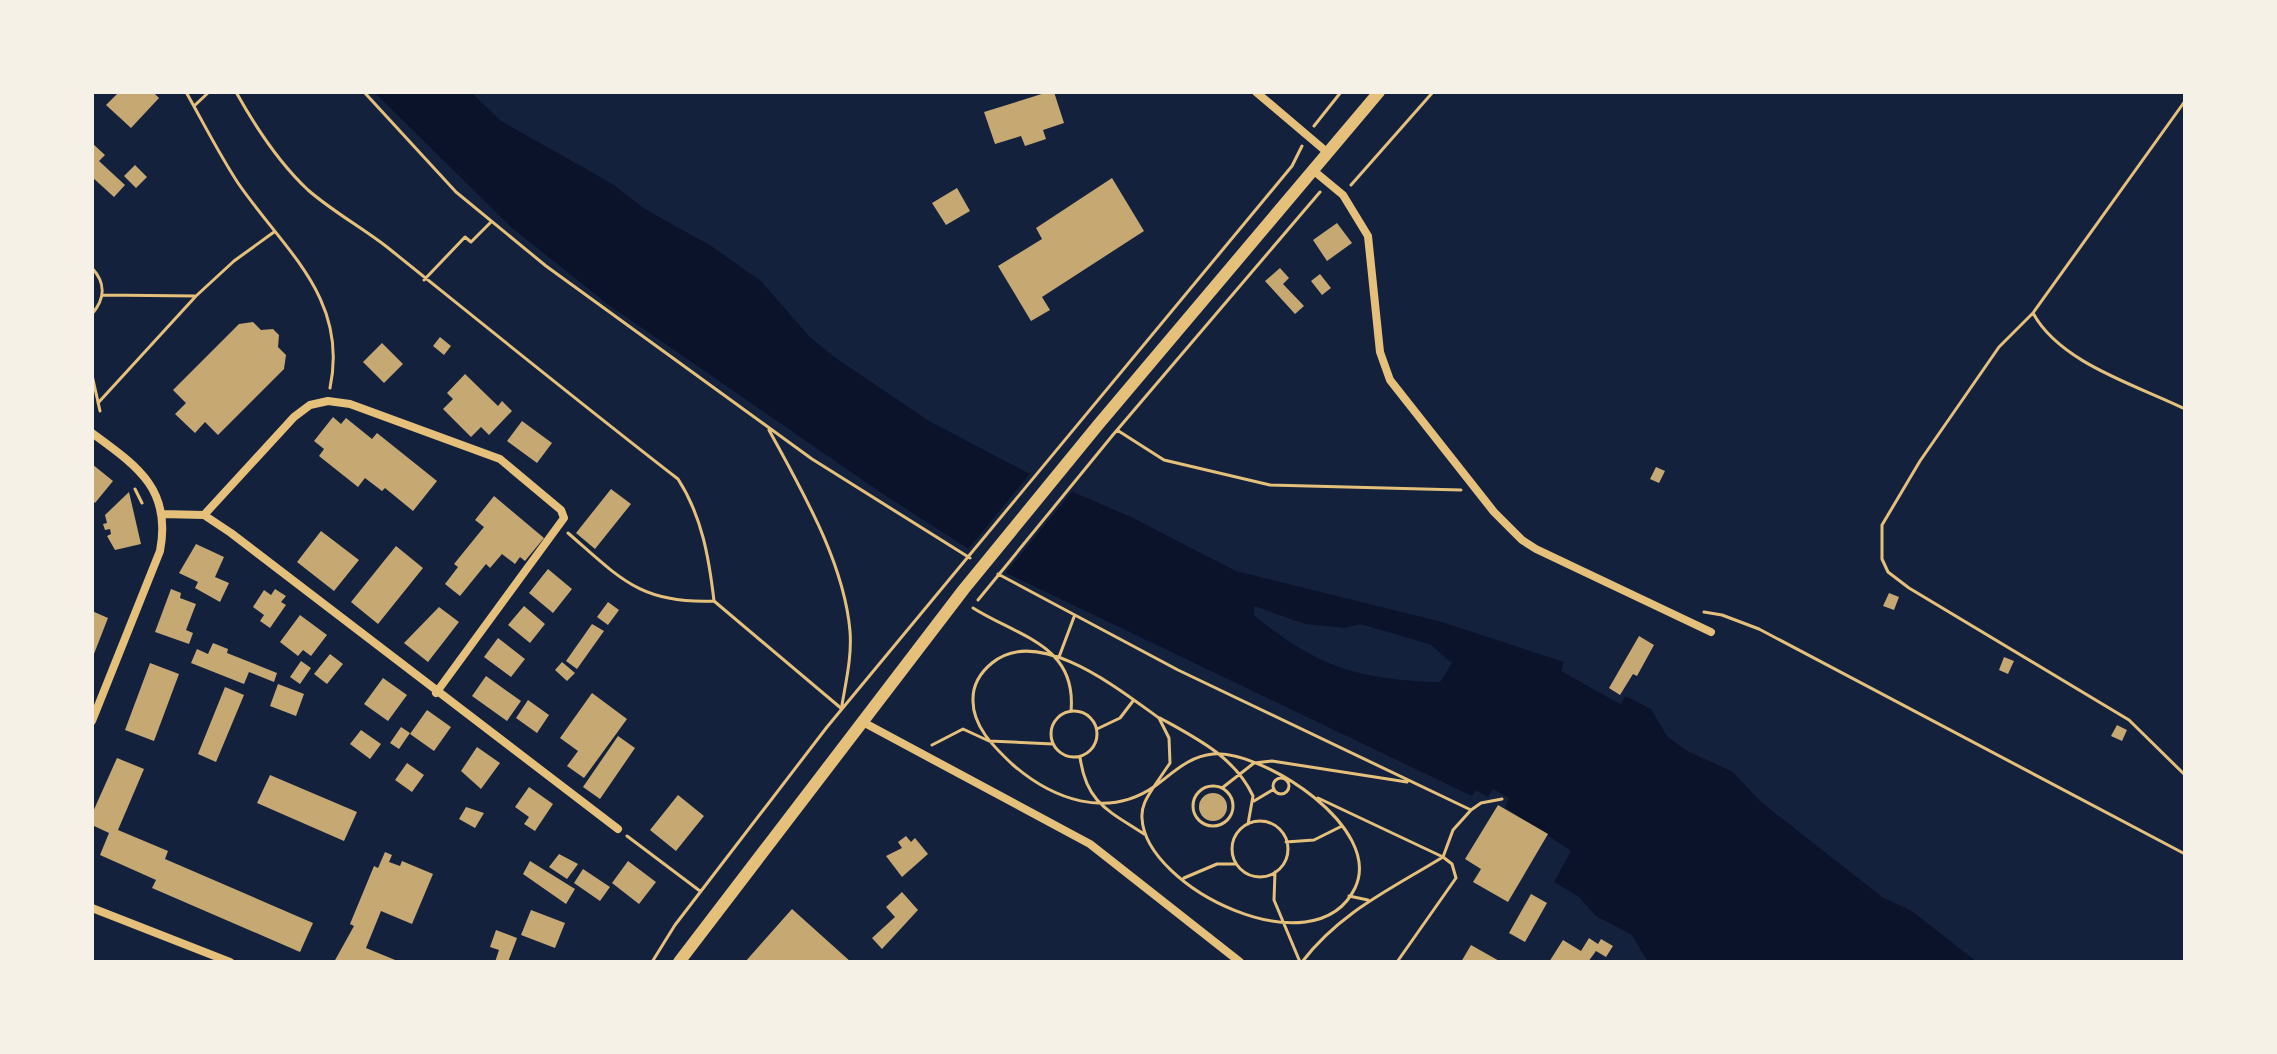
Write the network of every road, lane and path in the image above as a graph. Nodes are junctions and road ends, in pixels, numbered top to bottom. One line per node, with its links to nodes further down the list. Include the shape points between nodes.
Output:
1 (186, 92): 10 (path)
2 (209, 92): 10 (path)
3 (236, 92): 18 (path, via 287,169)
4 (364, 92): 15 (path, via 456,192)
5 (1256, 92): 11 (street)
6 (1341, 92): 11 (path)
7 (1379, 92): 12 (highway)
8 (1433, 92): 14 (path)
9 (2185, 101): 21 (path)
10 (194, 106): 16 (path)
11 (1307, 134): 12 (street); 46 (path, via 1292,166)
12 (1328, 153): 13 (highway)
13 (1314, 171): 14 (street); 50 (highway, via 1098,425)
14 (1343, 195): 29 (path, via 1320,191); 31 (street, via 1368,236 1384,367)
15 (491, 221): 18 (path, via 471,242 465,237); 28 (path, via 636,335)
16 (274, 232): 20 (path); 24 (path, via 306,269 333,324 334,371)
17 (92, 268): 19 (path)
18 (424, 280): 38 (path, via 678,479 709,559)
19 (102, 295): 20 (path); 22 (path)
20 (196, 296): 25 (path)
21 (2033, 313): 26 (path, via 2042,330 2066,352); 59 (path, via 1999,347 1920,461 1882,525 1882,559 1888,572 1909,588 2129,720)
22 (92, 314)
23 (92, 375): 25 (path)
24 (328, 401): 33 (street, via 310,405 294,417); 34 (street, via 350,404 500,459 561,510)
25 (98, 403): 27 (path)
26 (2185, 409)
27 (100, 411)
28 (768, 428): 35 (path); 46 (path, via 843,595 850,648)
29 (1117, 430): 31 (path, via 1164,460 1270,485); 37 (path)
30 (92, 433): 32 (street, via 145,477 157,493)
31 (1473, 487): 40 (street, via 1522,540)
32 (162, 514): 33 (street); 49 (street, via 160,551)
33 (204, 515): 44 (street)
34 (560, 526): 38 (path, via 631,588 684,603); 44 (street)
35 (981, 565)
36 (994, 572): 41 (path)
37 (978, 600)
38 (714, 601): 46 (path)
39 (973, 608): 43 (path)
40 (1677, 616): 42 (street); 75 (path, via 1708,612 1759,629)
41 (1074, 617): 43 (path); 61 (path)
42 (1711, 632)
43 (1059, 657): 45 (path); 47 (path, via 1071,686); 52 (path, via 1012,653 1000,656 981,674 973,700)
44 (436, 693): 72 (street)
45 (1134, 700): 48 (path); 51 (path, via 1120,718)
46 (842, 709): 80 (path)
47 (1071, 711): 51 (path, via 1090,717); 53 (path, via 1054,723)
48 (1159, 718): 55 (path); 62 (path, via 1171,752)
49 (92, 721)
50 (861, 721): 54 (street); 87 (highway)
51 (1097, 729): 56 (path, via 1092,749)
52 (989, 741): 53 (path); 54 (path, via 956,730); 68 (path, via 1040,785 1079,802)
53 (1053, 744): 56 (path, via 1067,756)
54 (923, 753): 88 (street, via 1090,844)
55 (1221, 755): 57 (path); 58 (path); 62 (path, via 1189,761)
56 (1080, 757): 68 (path, via 1087,789)
57 (1254, 763): 58 (path); 60 (path); 61 (path, via 1287,763)
58 (1238, 773): 63 (path); 67 (path)
59 (2185, 775)
60 (1285, 779): 64 (path, via 1276,780); 64 (path, via 1286,792); 65 (path)
61 (1411, 783): 69 (path)
62 (1155, 785): 68 (path, via 1139,796); 73 (path, via 1144,803)
63 (1222, 788): 63 (path, via 1209,786 1197,794 1194,813 1203,823 1216,826 1230,817 1232,801)
64 (1274, 789): 67 (path)
65 (1314, 796): 71 (path); 76 (path)
66 (1502, 799): 69 (path)
67 (1254, 801): 70 (path)
68 (1098, 803): 73 (path)
69 (1471, 810): 76 (path, via 1453,830)
70 (1248, 824): 74 (path, via 1271,823); 77 (path, via 1233,842)
71 (1342, 826): 74 (path, via 1314,840); 81 (path, via 1357,857 1359,875)
72 (618, 829): 80 (path)
73 (1144, 834): 79 (path, via 1160,859)
74 (1286, 842): 78 (path, via 1287,855)
75 (2185, 854)
76 (1443, 857): 82 (path); 90 (path, via 1456,878)
77 (1236, 864): 78 (path, via 1254,876); 79 (path, via 1222,862)
78 (1275, 872): 84 (path, via 1274,900)
79 (1184, 878): 84 (path, via 1257,919)
80 (700, 891): 86 (path)
81 (1349, 896): 82 (path); 84 (path, via 1326,916)
82 (1368, 900): 89 (path)
83 (92, 908): 85 (street)
84 (1286, 925): 89 (path)
85 (230, 962)
86 (652, 962)
87 (679, 962)
88 (1240, 962)
89 (1301, 962)
90 (1397, 962)

